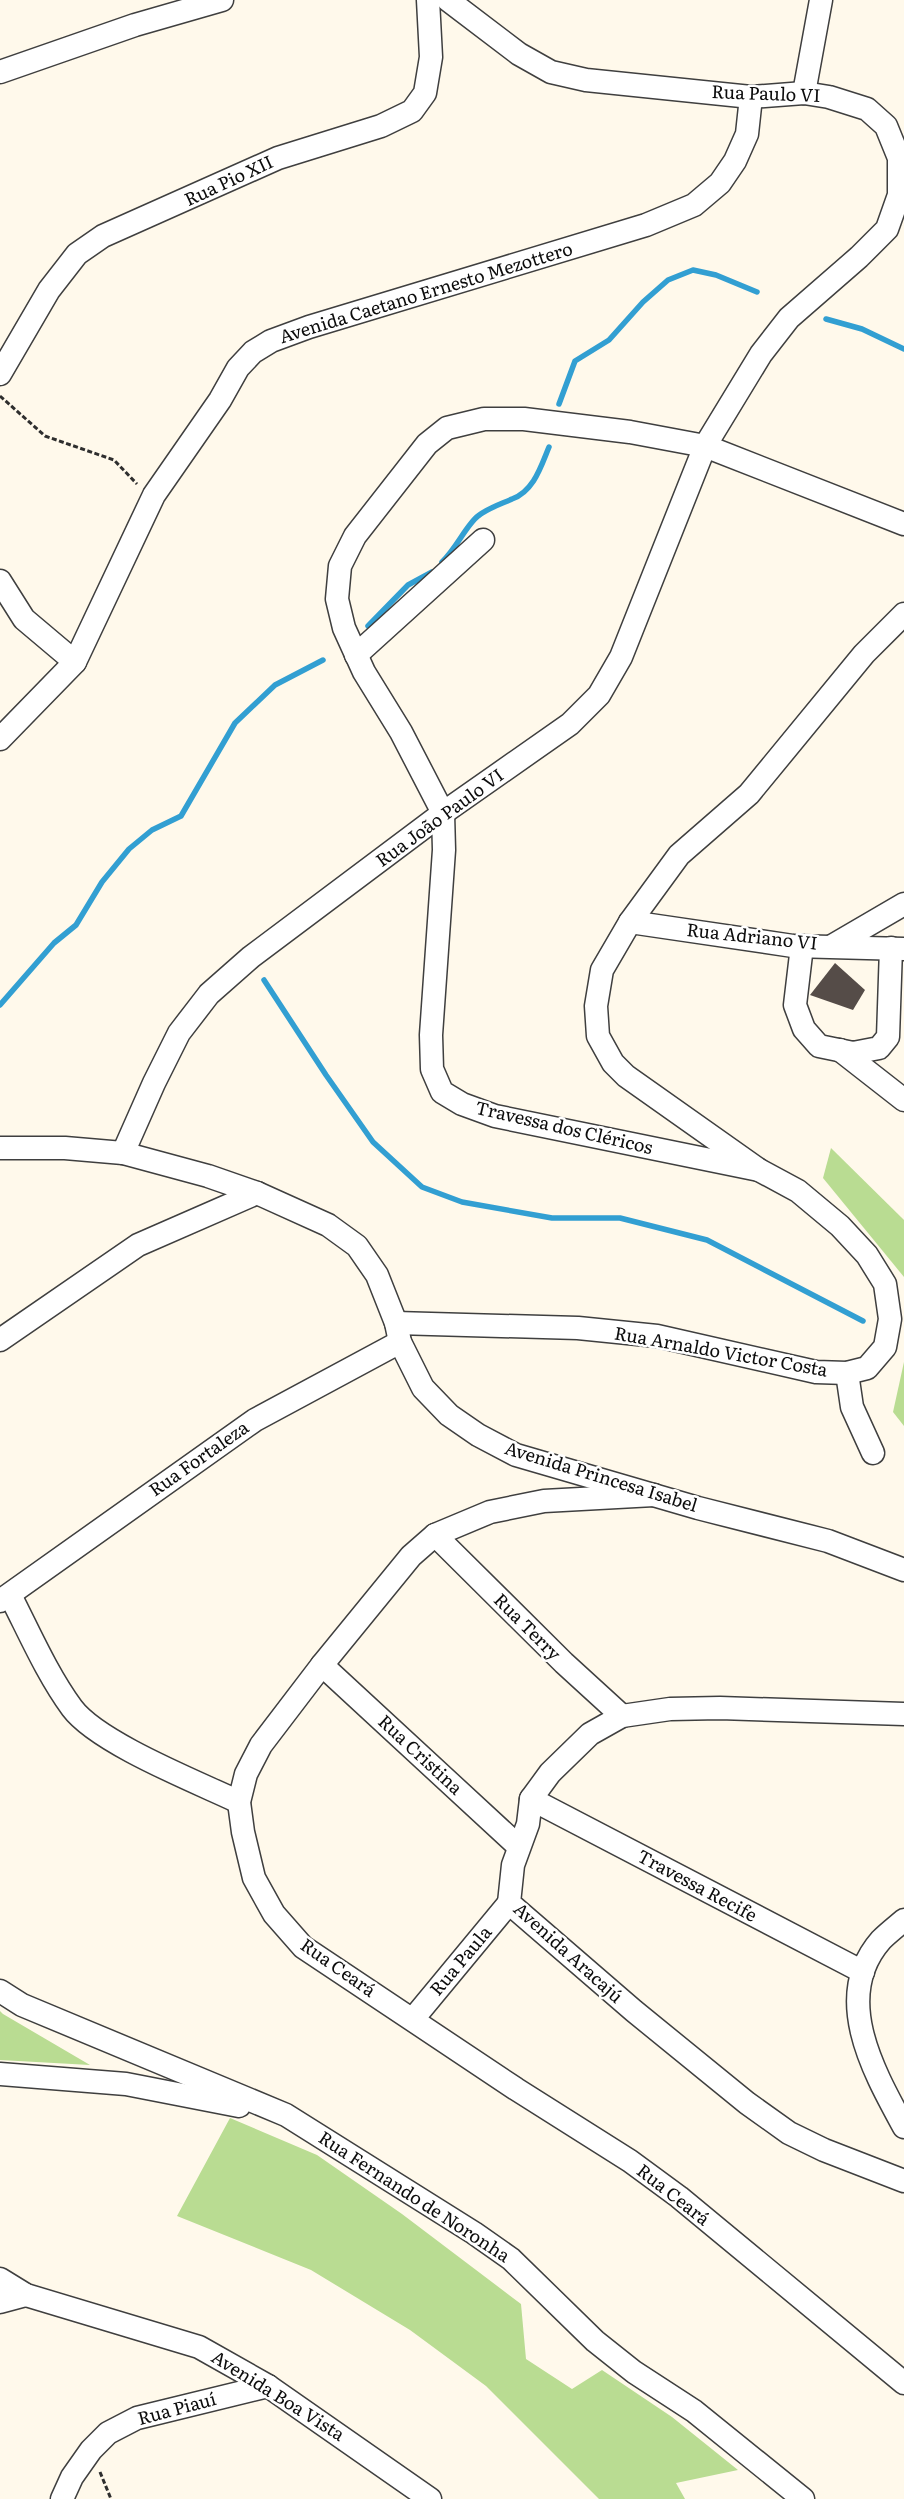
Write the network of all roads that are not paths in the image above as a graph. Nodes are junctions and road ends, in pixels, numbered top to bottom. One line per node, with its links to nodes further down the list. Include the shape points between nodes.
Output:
1 (222, 0): 5 (street, via 135,25)
2 (428, 0): 8 (street, Rua Pio XII, via 431,57 425,93 412,111 381,126 278,158 103,236 77,254 55,283)
3 (448, 0): 7 (street, Rua Paulo VI, via 519,54 551,72 586,80)
4 (820, 0): 6 (street)
5 (0, 72)
6 (804, 93): 7 (street, Rua Paulo VI); 9 (street, Rua Paulo VI, via 855,104 867,109 886,126 899,158 899,195 887,228 789,318 761,354)
7 (751, 96): 15 (street, Avenida Caetano Ernesto Mezottero, via 747,134 735,161 720,183 694,205 646,225 309,327 271,341 253,352 238,368 220,400 154,495)
8 (0, 374)
9 (705, 446): 10 (street); 14 (street, via 630,432 524,419 484,419 446,428 427,444 355,536 340,566 337,599 344,628); 17 (street, Rua João Paulo VI, via 621,657 599,696 570,724)
10 (904, 524)
11 (482, 540): 14 (street)
12 (0, 580): 15 (street, via 24,618)
13 (904, 614): 19 (street, Rua Arnaldo Victor Costa, via 864,654 749,794 679,855)
14 (356, 655): 17 (street)
15 (75, 662): 16 (street, Avenida Caetano Ernesto Mezottero)
16 (0, 739)
17 (443, 813): 27 (street, Rua João Paulo VI, via 251,957 209,994 179,1033); 28 (street, Travessa dos Cléricos, via 444,850 431,1035 432,1069 442,1092 462,1104 495,1116)
18 (904, 904): 21 (street)
19 (630, 922): 20 (street, Rua Adriano VI); 28 (street, Rua Arnaldo Victor Costa, via 602,970 596,1006 598,1036 613,1063 626,1076)
20 (802, 946): 21 (street, Rua Adriano VI); 24 (street, via 795,1005 804,1029 819,1046)
21 (832, 946): 22 (street, Rua Adriano VI)
22 (898, 948): 23 (street)
23 (896, 1020): 24 (street, via 879,1048 853,1053)
24 (840, 1050): 25 (street)
25 (904, 1100)
26 (3, 1142): 27 (street, Avenida Princesa Isabel)
27 (123, 1153): 29 (street, Avenida Princesa Isabel)
28 (759, 1170): 32 (street, Rua Arnaldo Victor Costa, via 798,1191 840,1226 868,1255 885,1284 890,1319 885,1347 867,1368)
29 (257, 1193): 30 (street, Avenida Princesa Isabel, via 328,1225 357,1246 377,1275); 31 (street, via 138,1245)
30 (398, 1332): 32 (street, Rua Arnaldo Victor Costa, via 578,1328 656,1336 816,1372); 34 (street, Avenida Princesa Isabel, via 423,1388 449,1415 478,1435 516,1454); 37 (street, Rua Fortaleza, via 255,1420)
31 (0, 1340)
32 (847, 1373): 33 (street, via 852,1407)
33 (873, 1453)
34 (654, 1495): 35 (street, Rua Ceará, via 544,1501 490,1512); 36 (street, Avenida Princesa Isabel, via 828,1541)
35 (435, 1535): 38 (street, Rua Ceará, via 411,1556); 40 (street, Rua Terry)
36 (904, 1570)
37 (5, 1598): 42 (street, Rua Fortaleza, via 72,1709 127,1748)
38 (322, 1665): 42 (street, Rua Ceará, via 261,1745 246,1774); 43 (street, Rua Cristina)
39 (904, 1714): 40 (street, Avenida Aracajú, via 720,1708 670,1709)
40 (622, 1716): 41 (street, Avenida Aracajú, via 590,1734 550,1773)
41 (531, 1799): 43 (street, Avenida Aracajú, via 528,1824); 46 (street, Travessa Recife)
42 (239, 1802): 48 (street, Rua Ceará, via 254,1878 274,1914 303,1947)
43 (518, 1846): 44 (street, Avenida Aracajú)
44 (510, 1903): 48 (street, Rua Paula); 52 (street, Avenida Aracajú, via 634,2011 789,2133)
45 (904, 1920): 46 (street, via 880,1941)
46 (863, 1972): 51 (street, via 858,1997 860,2028 880,2083)
47 (0, 1991): 50 (street, Rua Fernando de Noronha, via 22,2005)
48 (413, 2019): 56 (street, Rua Ceará, via 630,2161)
49 (0, 2074): 50 (street, via 126,2084)
50 (286, 2115): 60 (street, Rua Fernando de Noronha, via 511,2259 595,2341 634,2372 694,2411)
51 (904, 2127)
52 (904, 2181)
53 (0, 2279): 54 (street, Avenida Boa Vista)
54 (26, 2294): 55 (street); 57 (street, Avenida Boa Vista, via 198,2347)
55 (0, 2302)
56 (904, 2383)
57 (268, 2386): 58 (street, Rua Piauí, via 137,2418 108,2433 72,2477); 59 (street, Avenida Boa Vista)
58 (62, 2499)
59 (430, 2499)
60 (803, 2499)

